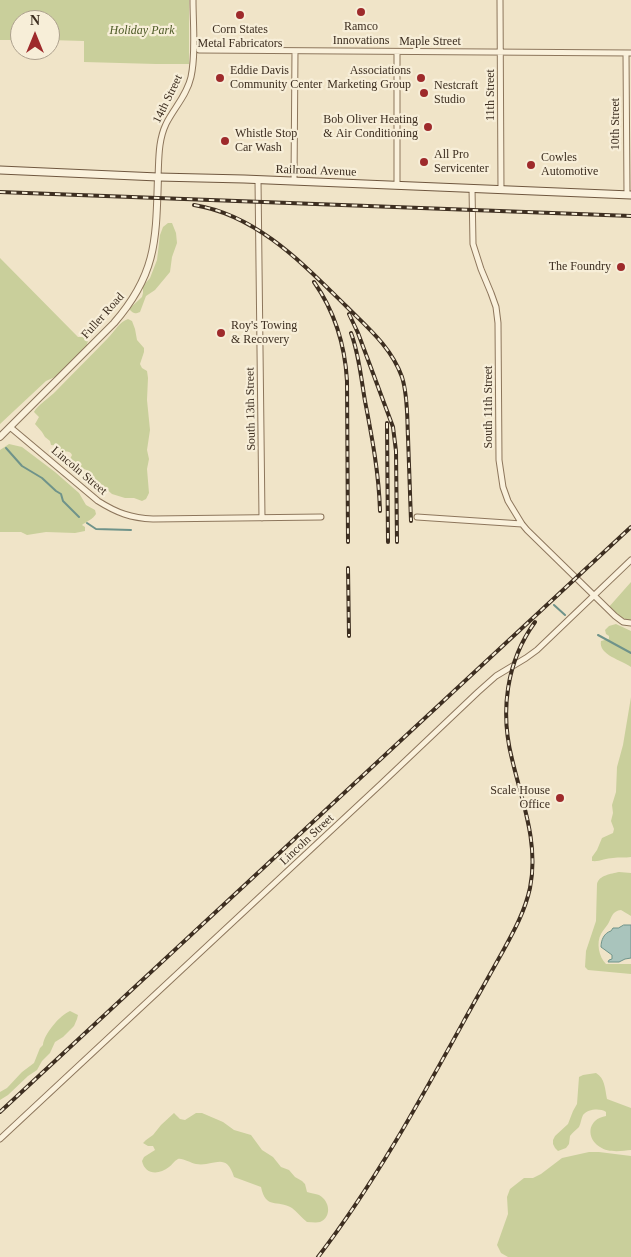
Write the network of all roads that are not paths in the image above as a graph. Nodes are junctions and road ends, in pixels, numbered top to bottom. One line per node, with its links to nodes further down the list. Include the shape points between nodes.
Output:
1 (193, 0): 9 (street, 14th Street, via 191,76 162,137)
2 (500, 0): 6 (street, 11th Street)
3 (200, 50): 4 (street, Maple Street)
4 (294, 51): 5 (street, Maple Street); 11 (street)
5 (398, 52): 6 (street, Maple Street); 12 (street)
6 (501, 52): 7 (street, Maple Street); 14 (street, 11th Street)
7 (628, 53): 15 (street, 10th Street)
8 (0, 170): 9 (main road, Railroad Avenue)
9 (158, 177): 10 (main road, Railroad Avenue); 16 (street, Fuller Road, via 154,248 138,291 114,323)
10 (258, 180): 11 (main road, Railroad Avenue); 19 (street, South 13th Street)
11 (294, 181): 12 (main road, Railroad Avenue)
12 (397, 185): 13 (main road, Railroad Avenue)
13 (472, 188): 14 (main road, Railroad Avenue); 21 (street, South 11th Street, via 473,244 498,323 500,471 508,501)
14 (501, 190): 15 (main road, Railroad Avenue)
15 (629, 195)
16 (10, 427): 17 (street, Fuller Road); 19 (street, Lincoln Street, via 98,501 125,515 143,519)
17 (0, 437)
18 (416, 517): 21 (street)
19 (262, 518): 20 (street, Lincoln Street)
20 (321, 518)
21 (522, 524): 23 (street, South 11th Street)
22 (631, 560): 23 (street, Lincoln Street)
23 (593, 596): 24 (street, South 11th Street, via 622,622); 25 (street, Lincoln Street, via 537,650 496,676 478,692)
24 (631, 623)
25 (0, 1139)

